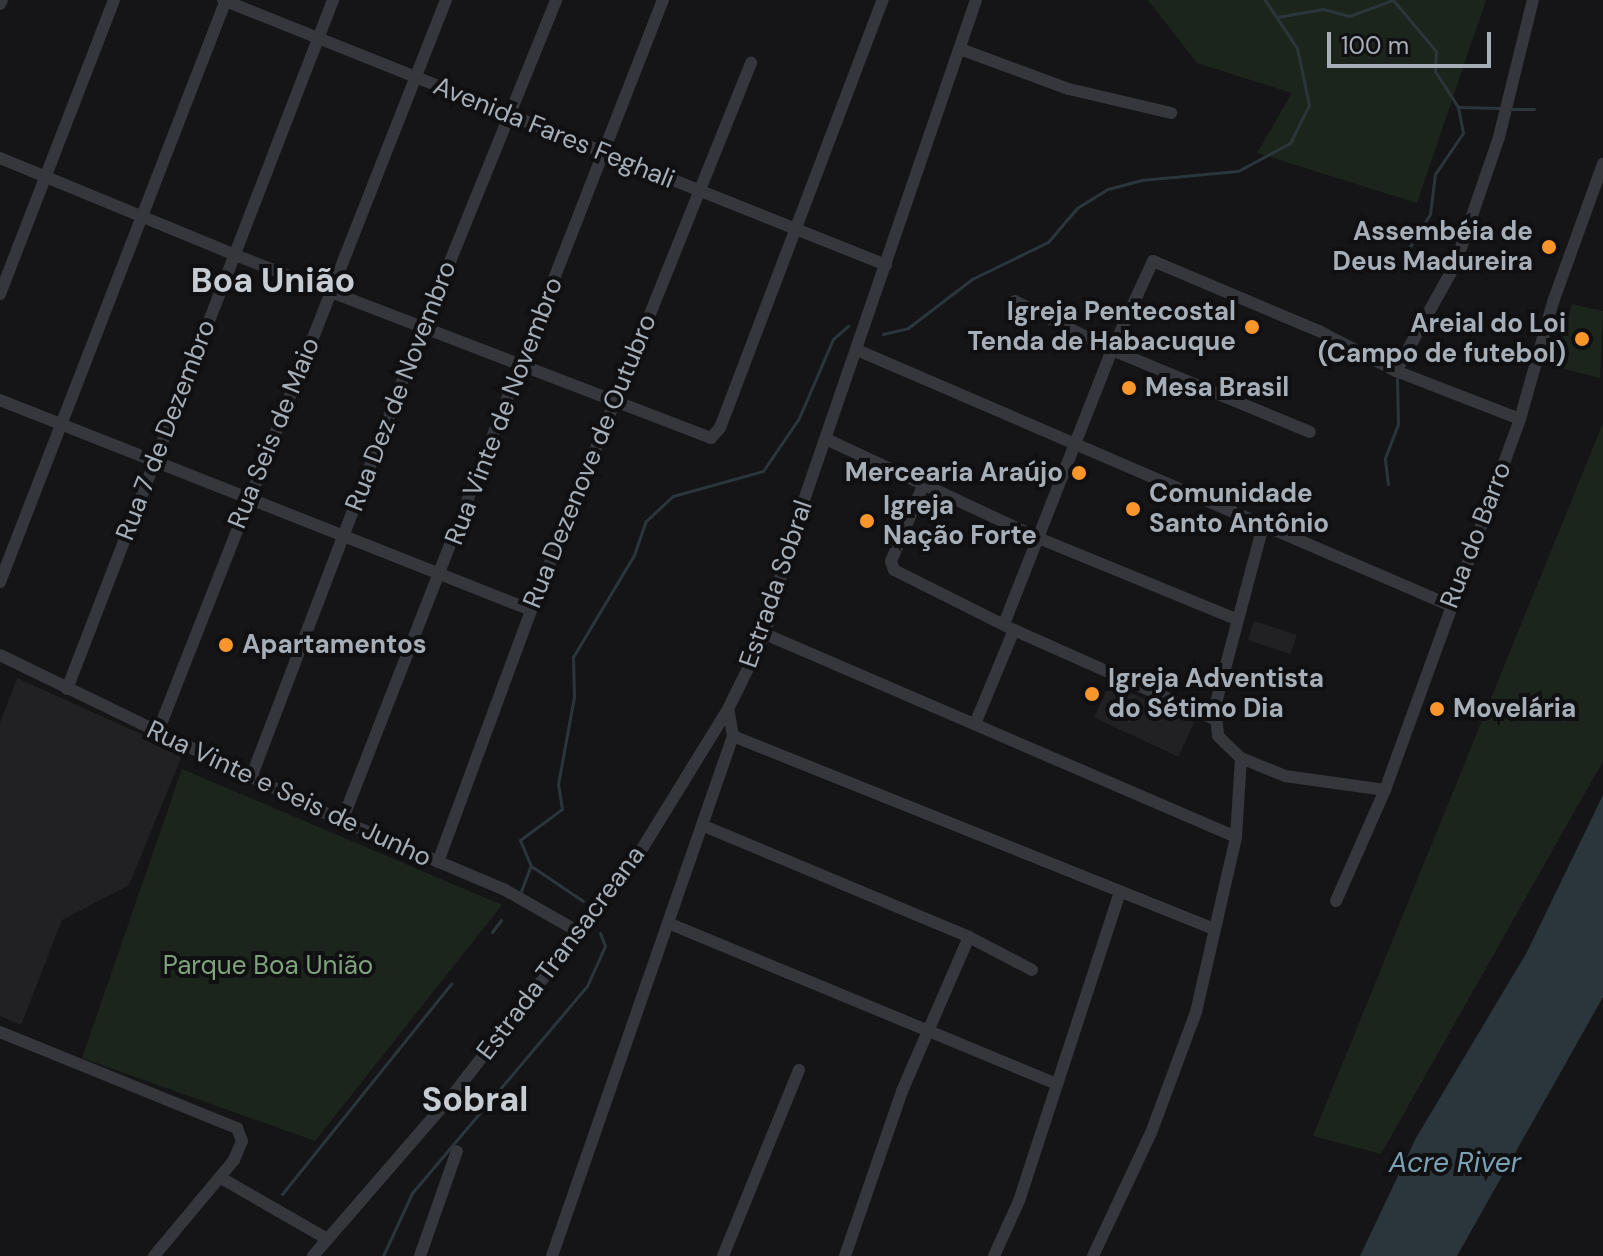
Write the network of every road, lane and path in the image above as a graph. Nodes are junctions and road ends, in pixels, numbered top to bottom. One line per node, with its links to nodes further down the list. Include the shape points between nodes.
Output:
1 (114, 0): 19 (street)
2 (225, 0): 10 (street, Avenida Fares Feghali); 21 (street)
3 (333, 0): 10 (street, Rua 7 de Dezembro)
4 (446, 0): 13 (street, Rua Seis de Maio)
5 (556, 0): 15 (street, Rua Dez de Novembro)
6 (663, 0): 16 (street, Rua Vinte de Novembro)
7 (883, 0): 22 (street)
8 (976, 0): 11 (street, Estrada Sobral)
9 (1533, 0): 32 (street, via 1499,137 1455,265)
10 (319, 37): 13 (street, Avenida Fares Feghali); 23 (street, Rua 7 de Dezembro)
11 (960, 49): 14 (street, via 1069,89); 24 (street, Estrada Sobral)
12 (751, 63): 20 (street, Rua Dezenove de Outubro)
13 (413, 77): 15 (street, Avenida Fares Feghali); 25 (street, Rua Seis de Maio)
14 (1171, 113)
15 (507, 117): 16 (street, Avenida Fares Feghali); 28 (street, Rua Dez de Novembro)
16 (605, 154): 20 (street, Avenida Fares Feghali); 31 (street, Rua Vinte de Novembro)
17 (0, 158): 19 (street)
18 (1603, 164): 35 (street, Rua do Barro, via 1553,302)
19 (46, 177): 21 (street); 26 (street)
20 (697, 190): 22 (street, Avenida Fares Feghali); 33 (street, Rua Dezenove de Outubro)
21 (141, 216): 23 (street); 36 (street)
22 (792, 231): 24 (street, Avenida Fares Feghali); 33 (street, via 720,428 711,438)
23 (235, 255): 25 (street); 40 (street, Rua 7 de Dezembro)
24 (886, 265): 29 (street, Estrada Sobral)
25 (331, 289): 28 (street); 42 (street, Rua Seis de Maio)
26 (0, 294)
27 (1015, 301): 30 (street)
28 (423, 328): 31 (street); 44 (street, Rua Dez de Novembro)
29 (857, 350): 38 (street, Estrada Sobral); 39 (street)
30 (1112, 350): 32 (street, via 1153,261 1319,331); 37 (street); 39 (street)
31 (521, 365): 33 (street); 46 (street, Rua Vinte de Novembro)
32 (1396, 371): 35 (street)
33 (617, 399): 49 (street, Rua Dezenove de Outubro)
34 (0, 400): 36 (street)
35 (1520, 419): 48 (street, Rua do Barro)
36 (58, 423): 40 (street); 47 (street)
37 (1310, 432)
38 (826, 439): 41 (street); 52 (street, Estrada Sobral)
39 (1074, 444): 43 (street); 45 (street)
40 (153, 460): 42 (street); 54 (street, Rua 7 de Dezembro)
41 (925, 481): 45 (street); 51 (street, via 892,567)
42 (248, 497): 44 (street); 58 (street, Rua Seis de Maio)
43 (1263, 526): 48 (street); 50 (street)
44 (343, 536): 46 (street); 61 (street, Rua Dez de Novembro)
45 (1036, 537): 50 (street); 51 (street)
46 (441, 577): 49 (street); 63 (street, Rua Vinte de Novembro)
47 (0, 582)
48 (1449, 605): 62 (street, Rua do Barro)
49 (531, 610): 66 (street, Rua Dezenove de Outubro)
50 (1236, 619): 56 (street)
51 (1009, 627): 56 (street); 57 (street)
52 (765, 634): 55 (street, Estrada Sobral); 57 (street)
53 (0, 656): 54 (street, Rua Vinte e Seis de Junho)
54 (67, 689): 58 (street, Rua Vinte e Seis de Junho)
55 (728, 709): 59 (street); 71 (street, Estrada Transacreana, via 637,857)
56 (1214, 719): 60 (street, via 1218,736)
57 (975, 724): 65 (street)
58 (157, 734): 61 (street, Rua Vinte e Seis de Junho)
59 (733, 736): 64 (street); 67 (street)
60 (1236, 755): 62 (street, via 1285,776); 65 (street)
61 (252, 775): 63 (street, Rua Vinte e Seis de Junho)
62 (1385, 790): 68 (street, Rua do Barro)
63 (342, 821): 66 (street, Rua Vinte e Seis de Junho)
64 (704, 826): 69 (street); 72 (street)
65 (1236, 837): 70 (street)
66 (438, 862): 71 (street, Rua Vinte e Seis de Junho, via 505,890)
67 (1120, 892): 70 (street); 77 (street)
68 (1336, 901)
69 (668, 923): 74 (street); 84 (street)
70 (1214, 929): 88 (street, via 1196,1012 1169,1089)
71 (579, 932): 80 (street, Estrada Transacreana, via 455,1092)
72 (969, 937): 73 (street); 74 (street)
73 (1032, 970)
74 (928, 1030): 77 (street); 86 (street)
75 (0, 1032): 79 (street, via 222,1118 237,1128 242,1141)
76 (799, 1070): 85 (street)
77 (1054, 1083): 87 (street, via 1019,1201)
78 (457, 1151): 83 (street)
79 (221, 1178): 80 (street); 81 (street)
80 (327, 1239): 82 (street, Estrada Transacreana)
81 (154, 1256)
82 (313, 1256)
83 (420, 1256)
84 (552, 1256)
85 (723, 1256)
86 (845, 1256)
87 (994, 1256)
88 (1093, 1256)

